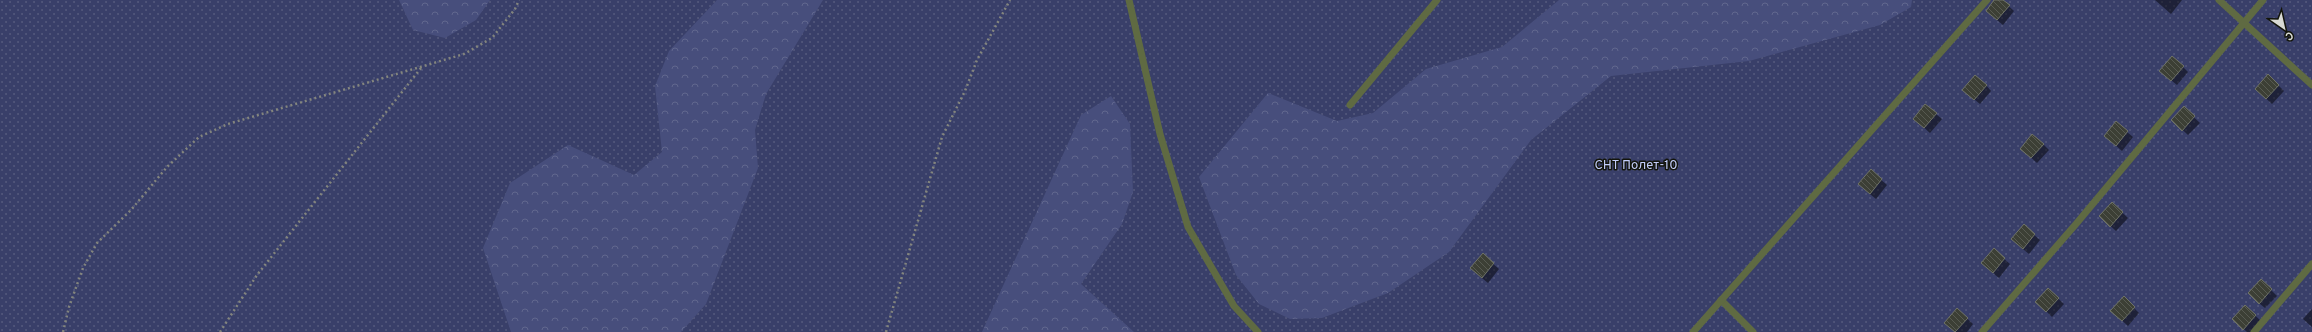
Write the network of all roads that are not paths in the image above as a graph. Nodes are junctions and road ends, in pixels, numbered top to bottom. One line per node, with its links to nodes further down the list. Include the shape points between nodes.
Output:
1 (1129, 0): 11 (lane, via 1160,134 1188,227 1234,306)
2 (1437, 0): 8 (lane)
3 (1987, 0): 10 (lane)
4 (2218, 0): 6 (lane)
5 (2264, 0): 6 (lane)
6 (2244, 23): 7 (lane); 14 (lane)
7 (2312, 85)
8 (1350, 105)
9 (2312, 264): 15 (lane)
10 (1721, 300): 12 (lane); 13 (lane)
11 (1258, 332)
12 (1693, 332)
13 (1753, 332)
14 (1982, 332)
15 (2254, 332)

